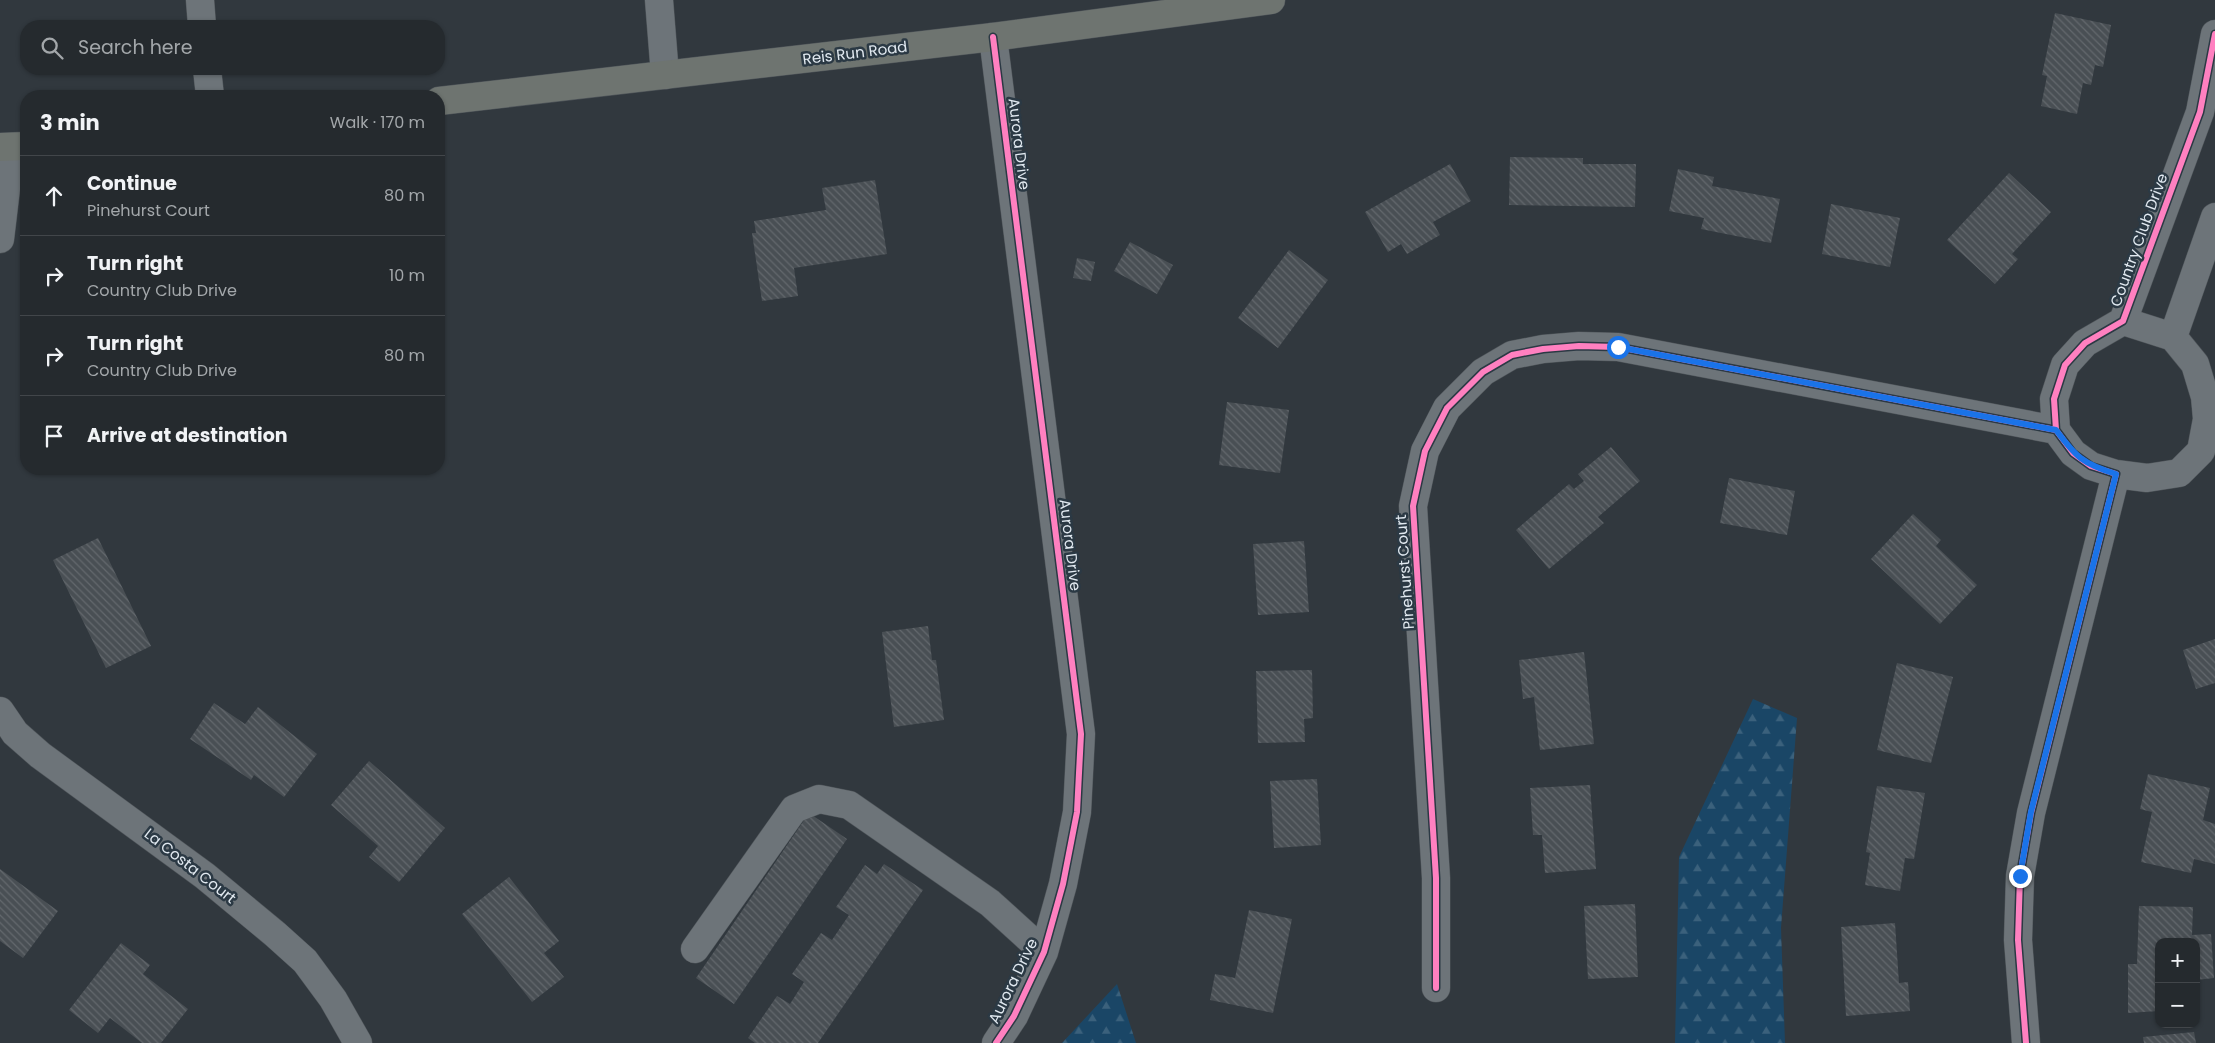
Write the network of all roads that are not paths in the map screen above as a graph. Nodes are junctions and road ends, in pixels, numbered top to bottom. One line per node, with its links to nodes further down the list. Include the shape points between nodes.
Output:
1 (200, 0): 4 (street)
2 (659, 0): 8 (street)
3 (1271, 0): 6 (main road, Reis Run Road)
4 (202, 20)
5 (2215, 34): 14 (street, Country Club Drive, via 2200,112)
6 (993, 37): 8 (main road, Reis Run Road); 21 (street, Aurora Drive, via 1082,734 1077,812 1063,884)
7 (208, 75): 9 (street)
8 (665, 75): 10 (main road, Reis Run Road)
9 (209, 90)
10 (445, 100)
11 (12, 147): 13 (street)
12 (2215, 217): 15 (street)
13 (0, 239)
14 (2123, 321): 15 (street, Country Club Drive); 16 (street, Country Club Drive, via 2085,343 2065,365 2054,399)
15 (2173, 337): 17 (street, via 2195,364 2205,397)
16 (2056, 430): 18 (street, via 2073,453 2091,466); 22 (street, Pinehurst Court, via 1618,347 1543,349 1512,355 1483,372 1447,408 1425,451 1413,506 1436,878)
17 (2208, 455): 18 (street, via 2179,473 2147,478)
18 (2116, 474): 25 (street, via 2031,812 2020,876 2018,940)
19 (0, 711): 23 (street, La Costa Court, via 15,733 40,755 205,876 297,954 333,999)
20 (695, 949): 21 (street, via 794,809 819,799 849,805 990,903)
21 (1044, 952): 24 (street, Aurora Drive, via 1014,1016)
22 (1436, 988)
23 (358, 1043)
24 (996, 1043)
25 (2026, 1043)

